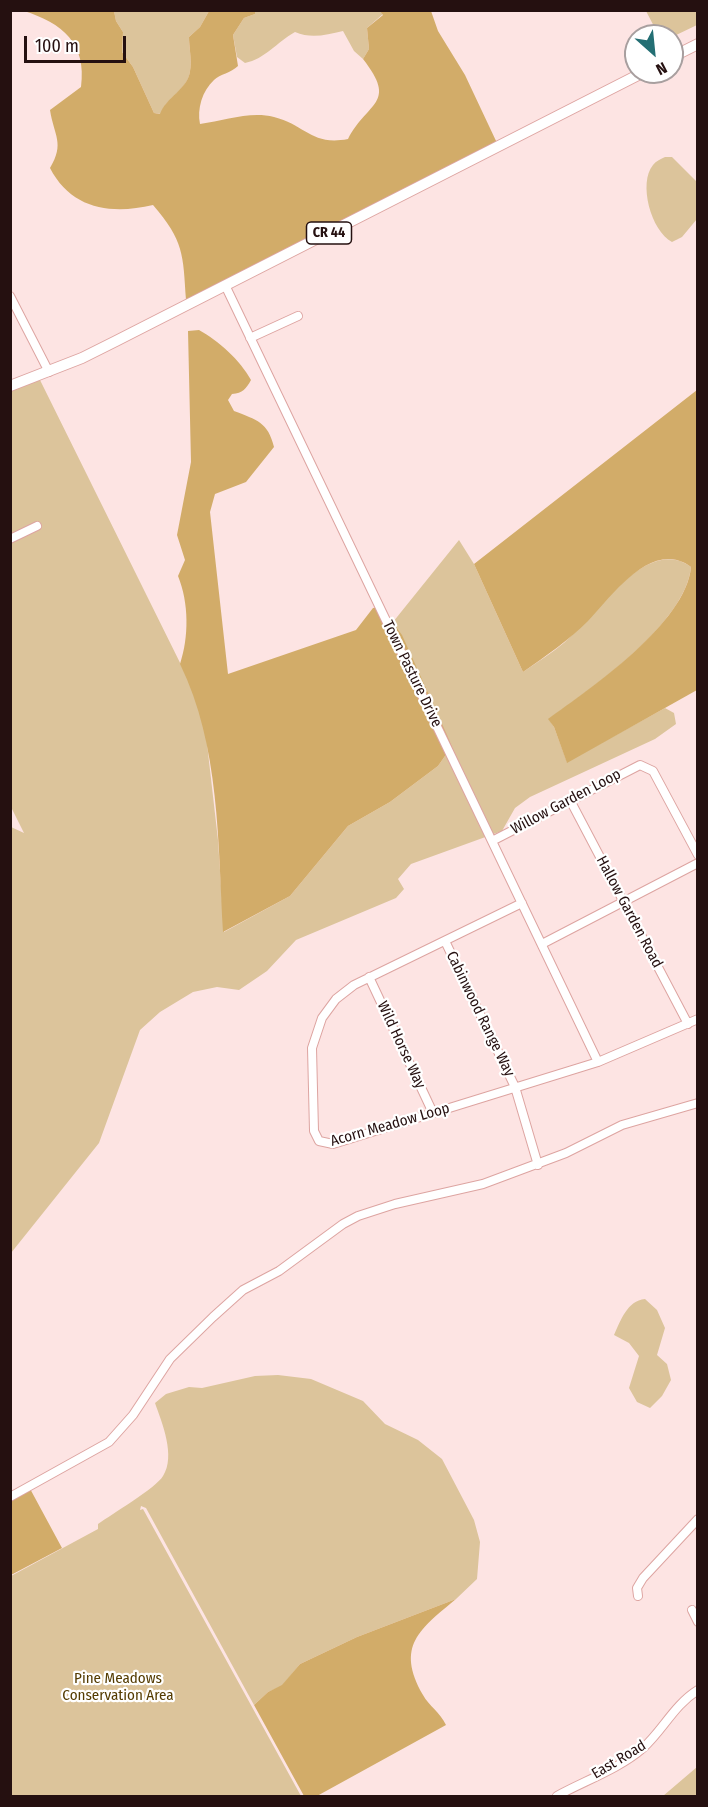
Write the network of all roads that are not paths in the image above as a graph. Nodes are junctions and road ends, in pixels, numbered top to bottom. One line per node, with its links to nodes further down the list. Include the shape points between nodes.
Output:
1 (698, 44): 2 (main road)
2 (684, 51)
3 (624, 82): 4 (main road, CR 44)
4 (225, 285): 7 (street, Town Pasture Drive); 8 (main road, CR 44)
5 (10, 296): 8 (street)
6 (298, 316): 7 (street)
7 (250, 338): 13 (street, Town Pasture Drive)
8 (49, 372): 9 (main road, CR 44)
9 (10, 386)
10 (37, 526): 11 (street)
11 (10, 539)
12 (570, 800): 13 (street, Willow Garden Loop); 14 (street, Willow Garden Loop, via 635,766 647,766); 16 (street, Hallow Garden Road)
13 (492, 841): 17 (street, Town Pasture Drive)
14 (698, 855)
15 (698, 863): 16 (street)
16 (624, 902): 19 (street); 22 (street, Hallow Garden Road)
17 (522, 903): 18 (street, Acorn Meadow Loop); 19 (street, Town Pasture Drive)
18 (445, 941): 20 (street, Acorn Meadow Loop); 24 (street, Cabinwood Range Way)
19 (542, 944): 23 (street, Town Pasture Drive)
20 (369, 977): 26 (street, Wild Horse Way); 26 (street, Acorn Meadow Loop, via 336,999 316,1033 311,1056 315,1136 321,1143 330,1144)
21 (698, 1020): 22 (street)
22 (688, 1024): 23 (street)
23 (598, 1062): 24 (street, Acorn Meadow Loop)
24 (515, 1087): 26 (street, Acorn Meadow Loop); 27 (street, Cabinwood Range Way)
25 (698, 1103): 27 (street, via 622,1125)
26 (433, 1113)
27 (538, 1165): 28 (street, via 483,1184 395,1204 344,1224 219,1310 170,1359 109,1442)
28 (10, 1497)
29 (698, 1519): 30 (street, via 643,1578)
30 (638, 1596)
31 (692, 1610): 32 (street)
32 (698, 1622)
33 (698, 1690): 34 (street, East Road, via 677,1706 657,1735 636,1754)
34 (557, 1797)

